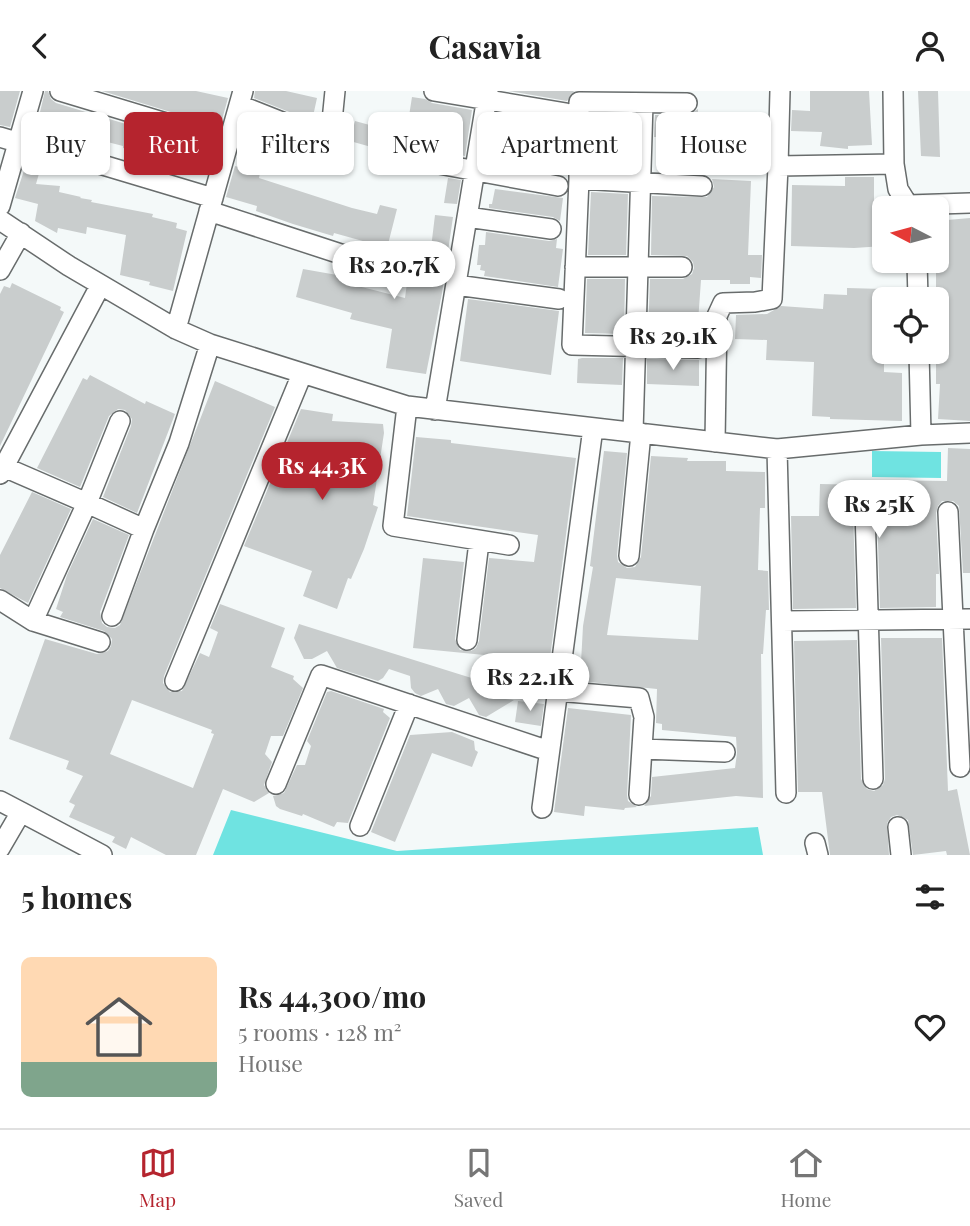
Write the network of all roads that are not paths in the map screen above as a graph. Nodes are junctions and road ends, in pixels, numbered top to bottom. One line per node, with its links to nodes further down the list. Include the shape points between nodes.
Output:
1 (33, 91): 14 (street)
2 (60, 91): 13 (street)
3 (335, 91): 8 (street, via 330,141)
4 (434, 91): 7 (street)
5 (780, 91): 16 (street)
6 (893, 91): 15 (street)
7 (487, 95): 11 (street); 19 (street)
8 (241, 98): 13 (street)
9 (643, 103): 10 (street); 20 (street, via 579,102); 21 (street)
10 (687, 103)
11 (562, 112)
12 (0, 137): 14 (street)
13 (229, 142): 25 (street)
14 (20, 143): 26 (street)
15 (894, 164): 16 (street); 24 (street, via 898,189 908,205)
16 (778, 166): 52 (street, via 772,299 723,303 717,316)
17 (463, 168): 19 (street)
18 (110, 169): 25 (street)
19 (475, 170): 23 (street); 27 (street)
20 (579, 179): 21 (street); 32 (street)
21 (641, 182): 22 (street); 33 (street)
22 (702, 185)
23 (558, 186)
24 (970, 203)
25 (211, 205): 31 (street); 39 (street)
26 (0, 206)
27 (467, 217): 29 (street); 36 (street)
28 (0, 220): 30 (street)
29 (551, 229)
30 (21, 233): 35 (street); 37 (street)
31 (353, 258)
32 (575, 267): 33 (street); 41 (street, via 572,345)
33 (638, 267): 34 (street); 41 (street)
34 (682, 267)
35 (0, 270)
36 (456, 285): 38 (street); 46 (street)
37 (100, 286): 39 (street); 54 (street)
38 (559, 299)
39 (176, 329): 40 (street)
40 (210, 344): 44 (street); 58 (street, via 179,443)
41 (636, 346): 42 (street); 49 (street)
42 (698, 348)
43 (919, 364): 51 (street)
44 (302, 374): 45 (street); 70 (street)
45 (407, 406): 46 (street); 59 (street, via 393,527)
46 (435, 410): 48 (street)
47 (120, 421): 55 (street)
48 (593, 428): 49 (street); 71 (street)
49 (637, 433): 52 (street); 61 (street)
50 (970, 433): 51 (street)
51 (922, 435): 53 (street)
52 (715, 442): 53 (street)
53 (777, 449): 67 (street)
54 (2, 471): 55 (street)
55 (87, 503): 58 (street); 66 (street)
56 (865, 510): 65 (street)
57 (948, 512): 64 (street)
58 (144, 529): 63 (street)
59 (479, 542): 60 (street); 68 (street)
60 (509, 545)
61 (629, 556)
62 (2, 606): 66 (street)
63 (112, 616)
64 (962, 619): 65 (street); 76 (street)
65 (868, 620): 67 (street); 77 (street)
66 (33, 621): 69 (street)
67 (782, 621): 79 (street)
68 (467, 640)
69 (100, 642)
70 (174, 681)
71 (557, 691): 73 (street, via 639,698 644,717); 74 (street)
72 (409, 704): 74 (street); 78 (street, via 321,675); 84 (street)
73 (642, 749): 75 (street); 80 (street)
74 (549, 751): 82 (street)
75 (725, 751)
76 (960, 767)
77 (873, 779)
78 (276, 784)
79 (786, 793)
80 (639, 795)
81 (0, 800): 83 (street)
82 (541, 808)
83 (21, 811): 86 (street); 87 (street)
84 (360, 826)
85 (898, 827): 88 (street)
86 (0, 849)
87 (102, 855)
88 (901, 855)

